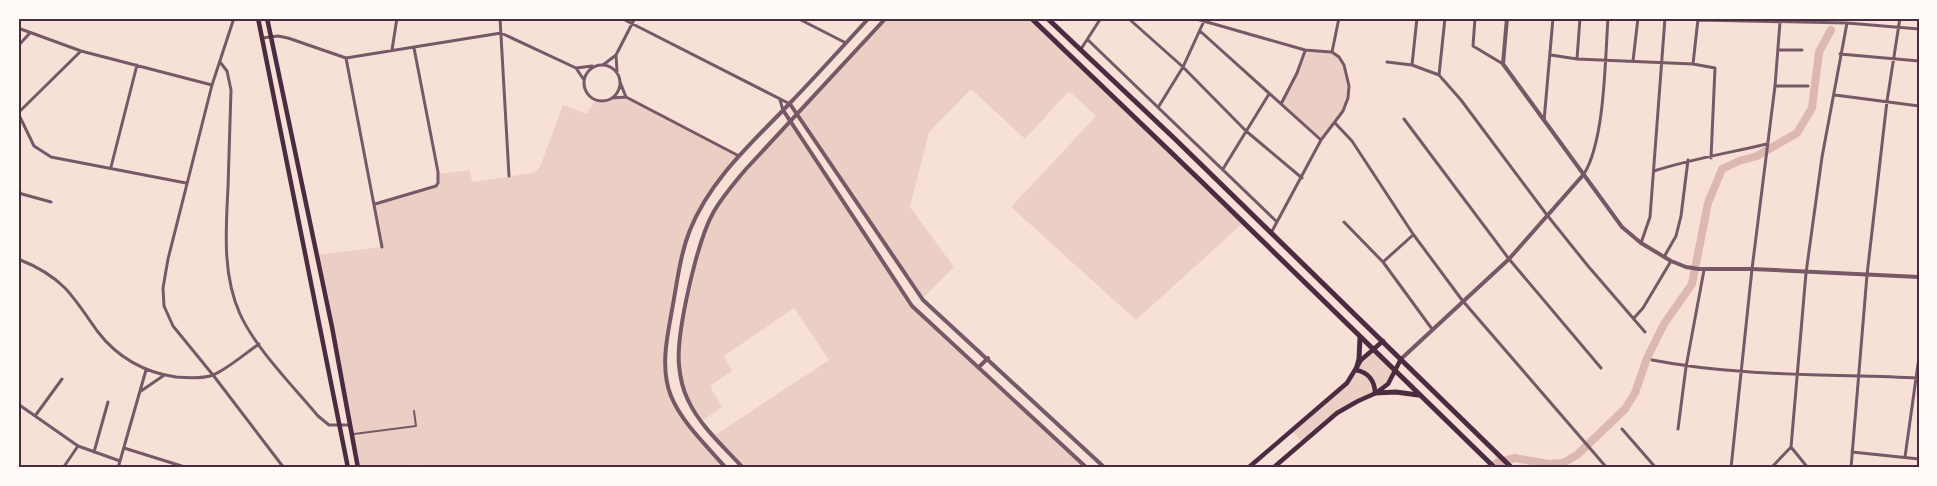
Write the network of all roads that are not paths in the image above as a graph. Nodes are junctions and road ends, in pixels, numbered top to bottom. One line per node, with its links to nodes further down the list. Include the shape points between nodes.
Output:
1 (234, 18): 60 (street)
2 (258, 18): 39 (main road)
3 (267, 18): 38 (main road)
4 (397, 18): 44 (street)
5 (500, 18): 37 (street)
6 (621, 18): 31 (street)
7 (636, 18): 31 (street)
8 (796, 18): 41 (street)
9 (869, 18): 41 (street)
10 (886, 18): 90 (street)
11 (1031, 18): 132 (highway)
12 (1047, 18): 48 (highway)
13 (1101, 18): 40 (street)
14 (1128, 18): 69 (street)
15 (1193, 18): 28 (street)
16 (1339, 18): 50 (street)
17 (1418, 18): 67 (street)
18 (1445, 18): 72 (street)
19 (1475, 18): 64 (street, via 1473,46)
20 (1507, 18): 64 (street)
21 (1553, 18): 53 (street)
22 (1580, 18): 55 (street)
23 (1608, 18): 56 (street)
24 (1638, 18): 58 (street)
25 (1665, 18): 62 (street)
26 (1900, 18): 32 (street)
27 (1698, 19): 29 (street); 65 (street)
28 (1204, 21): 35 (street); 49 (street)
29 (1780, 22): 30 (street); 45 (street)
30 (1847, 23): 32 (street); 51 (street)
31 (633, 24): 52 (street); 82 (street)
32 (1899, 27): 34 (street); 57 (street)
33 (18, 28): 36 (street)
34 (1919, 29)
35 (1200, 31): 69 (street); 78 (street)
36 (29, 33): 42 (street); 47 (street)
37 (501, 33): 43 (street); 70 (street); 105 (street)
38 (270, 37): 39 (street); 54 (street, via 288,38); 160 (main road)
39 (262, 38): 161 (main road)
40 (1088, 40): 48 (street); 86 (street)
41 (846, 43): 84 (street)
42 (18, 46)
43 (413, 47): 44 (street); 110 (street, via 439,179 436,186)
44 (392, 50): 54 (street)
45 (1778, 50): 46 (street); 76 (street)
46 (1802, 50)
47 (81, 51): 66 (street); 89 (street)
48 (1080, 51): 114 (highway)
49 (1305, 51): 50 (street); 85 (street)
50 (1332, 52): 94 (street, via 1344,64 1349,86 1348,98)
51 (1840, 54): 57 (street); 79 (street)
52 (616, 55): 63 (street); 71 (street)
53 (1551, 55): 55 (street); 92 (street)
54 (346, 58): 110 (street)
55 (1577, 59): 56 (street)
56 (1604, 60): 58 (street); 104 (street, via 1593,157)
57 (1893, 60): 59 (street); 83 (street)
58 (1633, 61): 62 (street)
59 (1919, 61)
60 (220, 62): 75 (street); 134 (street, via 227,71 231,90 226,232 231,291)
61 (1387, 62): 67 (street)
62 (1662, 63): 65 (street); 103 (street)
63 (603, 64): 68 (street); 71 (street)
64 (1503, 64): 92 (street)
65 (1693, 64): 99 (street, via 1715,70)
66 (137, 65): 75 (street); 101 (street)
67 (1412, 65): 72 (street)
68 (594, 66): 70 (street); 73 (street)
69 (1183, 67): 86 (street); 95 (street)
70 (576, 68): 73 (street)
71 (617, 72): 74 (street)
72 (1438, 75): 111 (street)
73 (584, 80): 81 (street, via 589,97 600,101)
74 (620, 82): 80 (street); 81 (street)
75 (213, 85): 107 (street)
76 (1775, 86): 77 (street); 97 (street)
77 (1808, 86)
78 (1269, 94): 85 (street); 95 (street)
79 (1834, 95): 83 (street); 125 (street)
80 (626, 97): 81 (street); 98 (street)
81 (612, 98)
82 (780, 100): 84 (street); 88 (street)
83 (1887, 102): 87 (street); 126 (street)
84 (790, 104): 88 (street); 90 (street)
85 (1281, 104): 96 (street)
86 (1159, 106): 102 (street)
87 (1919, 106)
88 (783, 111): 93 (street); 98 (street)
89 (18, 113): 101 (street, via 41,152)
90 (798, 115): 93 (street); 137 (street, via 922,298)
91 (1404, 119): 119 (street)
92 (1544, 121): 104 (street)
93 (791, 122): 140 (street, via 912,306); 181 (street, via 746,169 712,215 703,236 683,325 679,364 683,388 695,413)
94 (1335, 123): 96 (street); 115 (street, via 1352,141)
95 (1246, 131): 102 (street); 106 (street)
96 (1321, 140): 106 (street)
97 (1767, 145): 99 (street); 124 (street)
98 (739, 156): 180 (street, via 705,199 689,231 666,349 668,387 677,409)
99 (1711, 158): 100 (street)
100 (1688, 160): 103 (street); 118 (street, via 1681,216 1676,236)
101 (111, 167): 107 (street)
102 (1223, 169): 112 (street)
103 (1654, 171): 116 (street, via 1650,217)
104 (1584, 174): 111 (street); 116 (street, via 1622,227)
105 (509, 177)
106 (1302, 178): 112 (street)
107 (186, 183): 148 (street, via 168,259 164,306 172,326)
108 (18, 191): 109 (street)
109 (51, 202)
110 (375, 204): 117 (street)
111 (1547, 215): 119 (street); 129 (street)
112 (1277, 222): 114 (street)
113 (1344, 222): 122 (street)
114 (1271, 233): 133 (highway)
115 (1413, 234): 122 (street); 128 (street)
116 (1641, 243): 118 (street)
117 (382, 247)
118 (1664, 257): 121 (street)
119 (1509, 259): 128 (street); 142 (street)
120 (19, 261): 143 (street, via 51,275 81,306 108,344)
121 (1671, 261): 123 (street); 129 (street)
122 (1383, 262): 130 (street)
123 (1701, 269): 124 (street); 141 (street)
124 (1752, 269): 125 (street); 146 (street)
125 (1806, 273): 126 (street); 150 (street)
126 (1867, 275): 127 (street); 149 (street)
127 (1919, 277)
128 (1462, 300): 130 (street); 187 (street)
129 (1634, 318): 131 (street)
130 (1432, 329): 138 (street)
131 (1645, 332)
132 (1360, 337): 135 (highway); 144 (highway)
133 (1383, 341): 135 (main road); 138 (highway)
134 (259, 344): 148 (street); 161 (street, via 318,416 329,425)
135 (1374, 351): 144 (main road, via 1361,360); 145 (highway)
136 (1919, 357): 151 (street)
137 (988, 358): 140 (street); 183 (street)
138 (1401, 359): 145 (main road); 173 (highway)
139 (1652, 360): 141 (street)
140 (979, 367): 182 (street)
141 (1686, 367): 146 (street); 163 (street)
142 (1601, 368)
143 (146, 370): 147 (street); 153 (street)
144 (1356, 370): 154 (main road, via 1370,377); 184 (main road, via 1334,395)
145 (1395, 371): 154 (main road, via 1388,384); 155 (highway)
146 (1741, 371): 150 (street); 189 (street)
147 (164, 375): 148 (street); 153 (street)
148 (213, 375): 177 (street)
149 (1857, 375): 150 (street); 151 (street); 169 (street)
150 (1797, 376): 166 (street)
151 (1918, 378): 170 (street)
152 (62, 379): 159 (street)
153 (140, 392): 167 (street)
154 (1375, 393): 155 (highway); 185 (main road, via 1337,414)
155 (1420, 396): 186 (highway)
156 (108, 402): 168 (street)
157 (18, 404): 159 (street)
158 (414, 411): 164 (street, via 416,426)
159 (35, 416): 165 (street)
160 (351, 425): 161 (street); 164 (main road)
161 (340, 426): 178 (main road)
162 (1622, 429): 188 (street)
163 (1678, 429)
164 (353, 434): 179 (main road)
165 (78, 446): 168 (street); 174 (street)
166 (1791, 447): 190 (street); 191 (street)
167 (124, 448): 172 (street); 176 (street)
168 (94, 452): 172 (street)
169 (1852, 452): 170 (street); 192 (street)
170 (1905, 457): 171 (street)
171 (1919, 459)
172 (120, 460): 175 (street)
173 (1510, 466)
174 (63, 468)
175 (118, 468)
176 (188, 468)
177 (284, 468)
178 (348, 468)
179 (358, 468)
180 (726, 468)
181 (743, 468)
182 (1087, 468)
183 (1105, 468)
184 (1248, 468)
185 (1273, 468)
186 (1495, 468)
187 (1607, 468)
188 (1656, 468)
189 (1731, 468)
190 (1771, 468)
191 (1808, 468)
192 (1851, 468)

